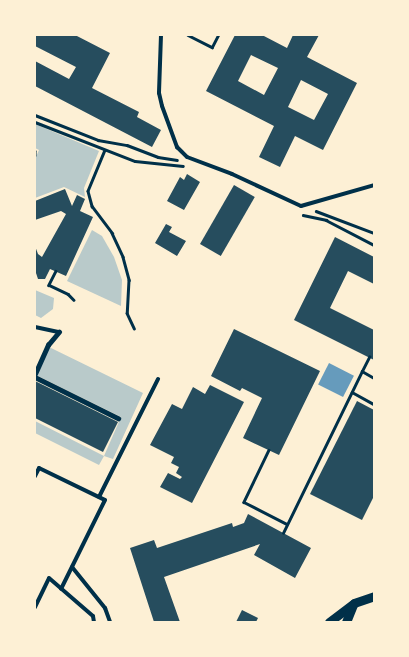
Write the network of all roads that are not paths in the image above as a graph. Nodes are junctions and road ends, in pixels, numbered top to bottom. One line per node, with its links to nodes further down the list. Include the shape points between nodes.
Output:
1 (161, 35): 2 (lane, via 159,93 162,106 177,147 193,161 232,174 301,206)
2 (374, 185)
3 (35, 327): 4 (lane)
4 (59, 332): 5 (street, via 48,345)
5 (35, 376): 7 (street)
6 (158, 379): 9 (lane)
7 (118, 418)
8 (35, 476): 9 (lane, via 39,468)
9 (99, 498): 10 (lane, via 105,500)
10 (72, 567): 11 (lane); 16 (lane, via 105,608)
11 (61, 589): 14 (lane, via 49,578); 15 (lane, via 93,616)
12 (374, 596): 13 (street)
13 (354, 603): 17 (street); 18 (street)
14 (35, 607)
15 (94, 622)
16 (110, 622)
17 (329, 622)
18 (346, 622)

